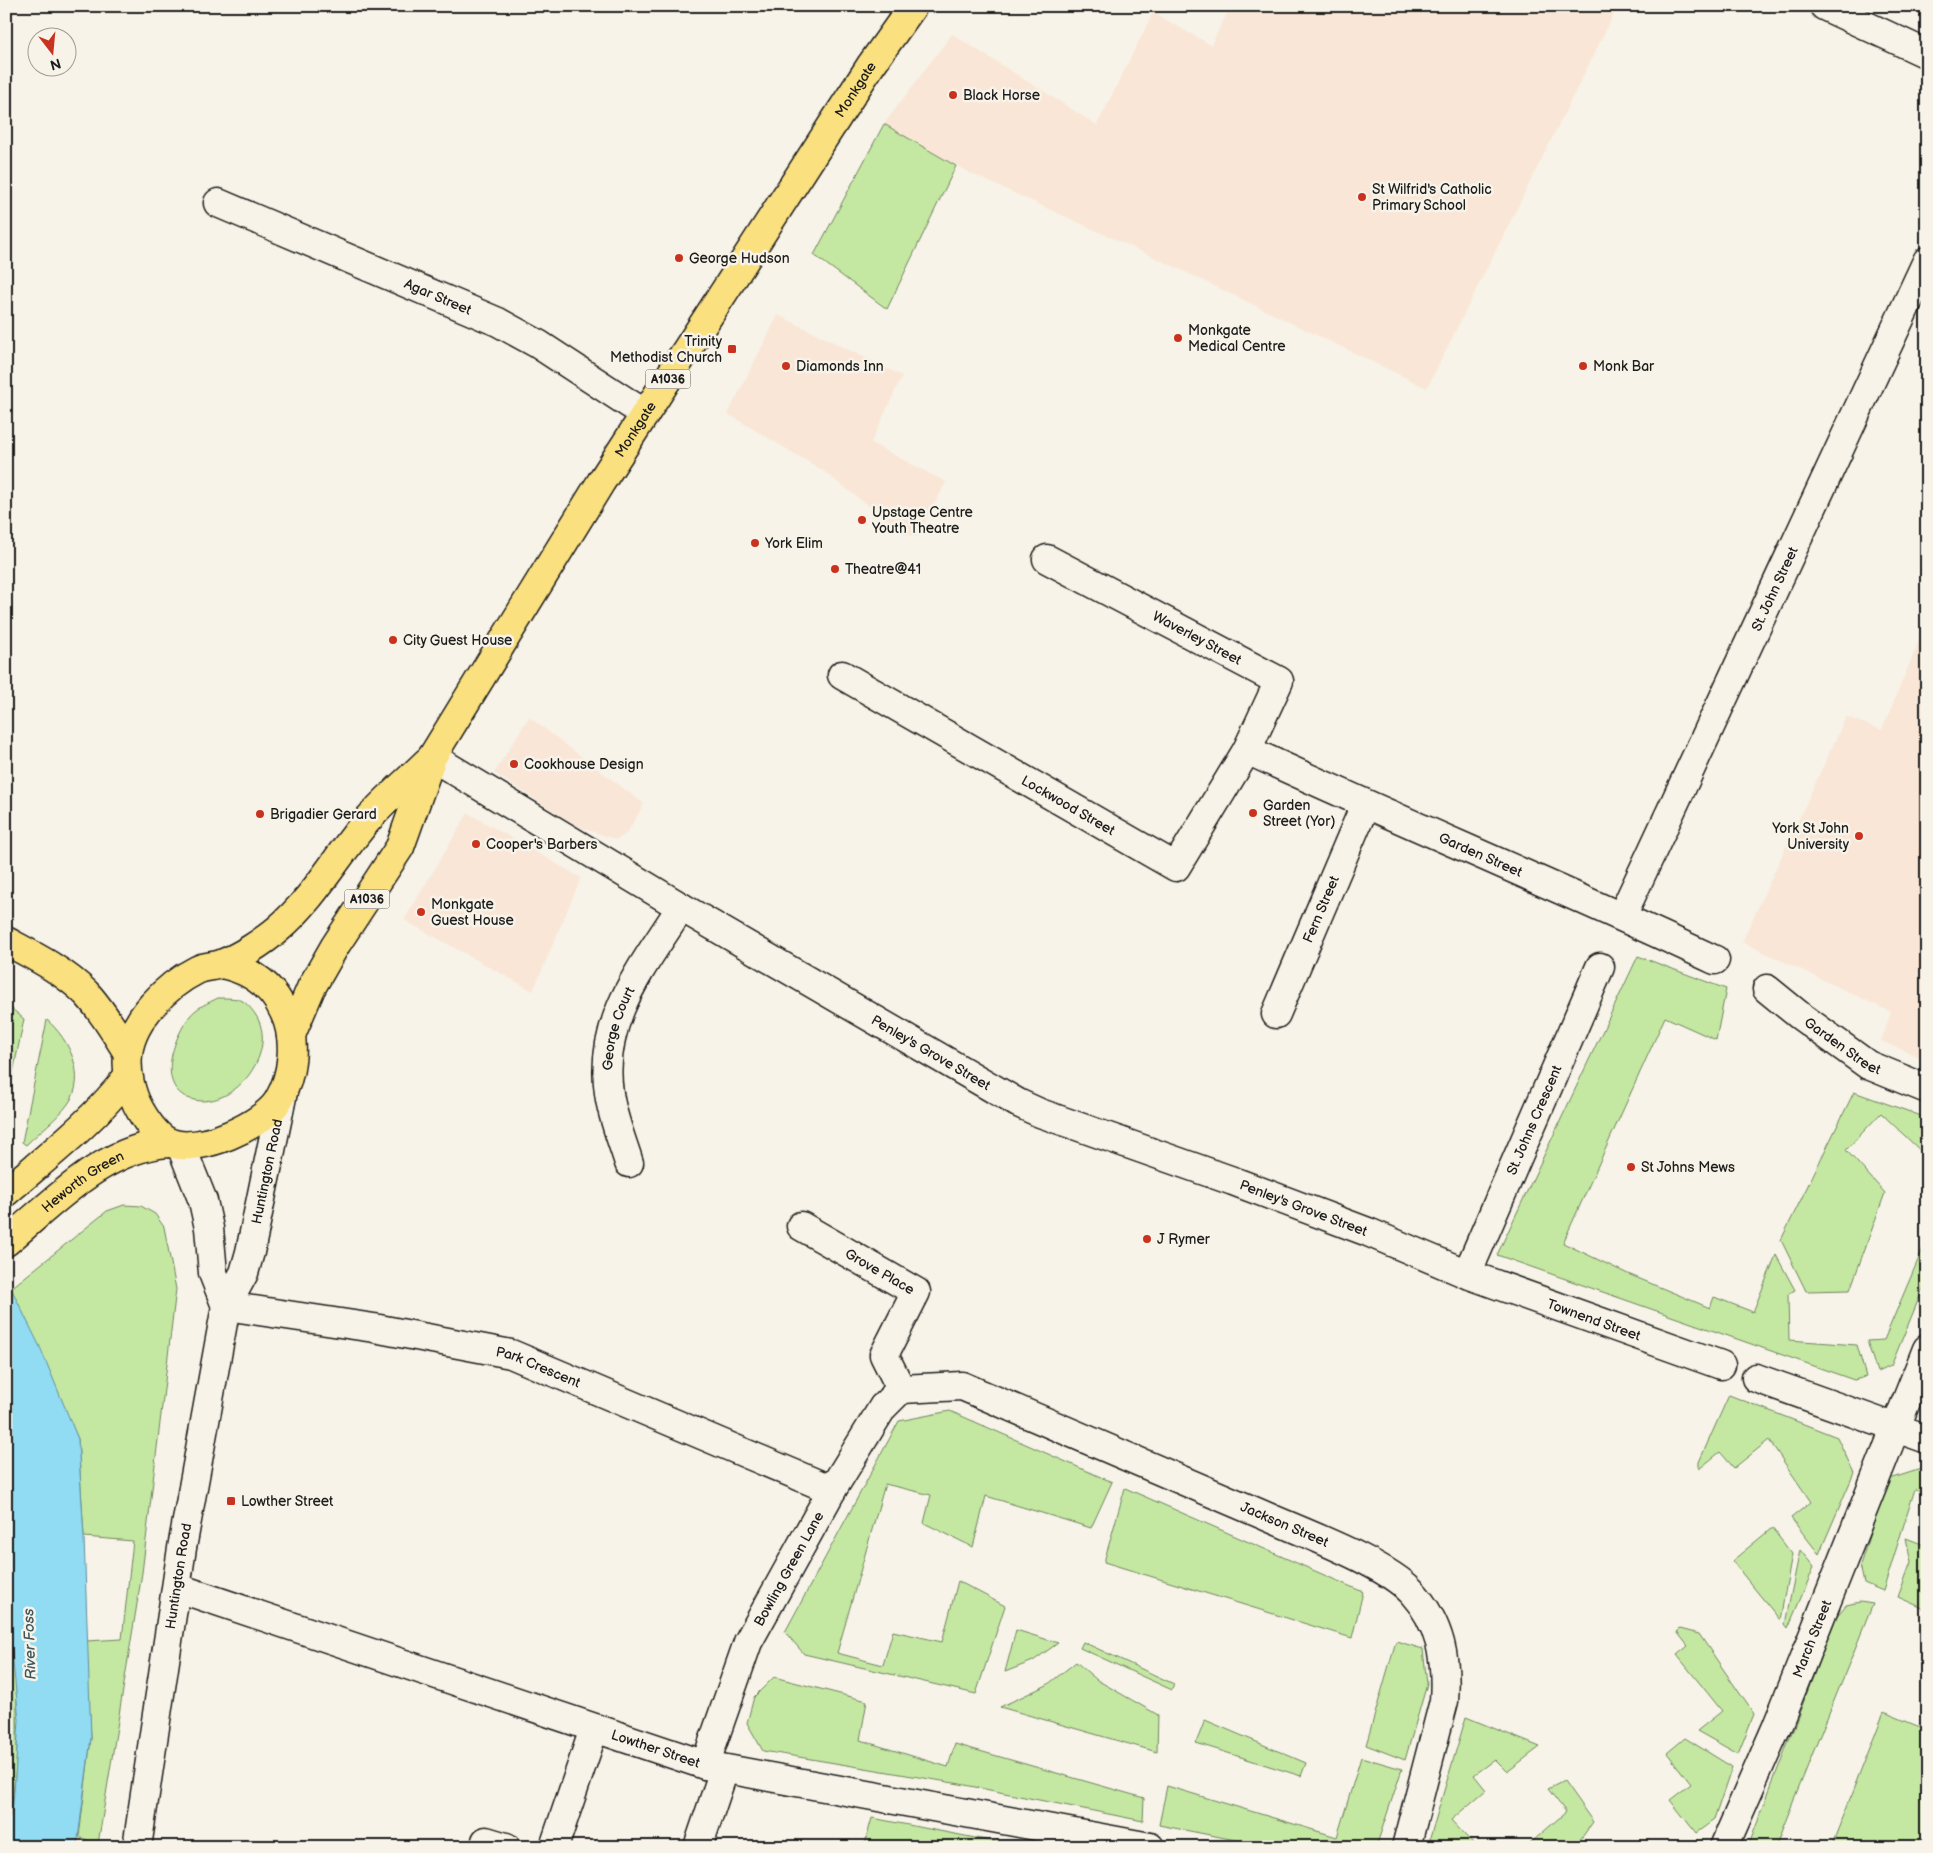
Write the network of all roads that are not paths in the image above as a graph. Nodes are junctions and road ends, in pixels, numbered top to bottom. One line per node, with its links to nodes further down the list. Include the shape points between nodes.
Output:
1 (912, 6): 6 (main road, Monkgate / A1036)
2 (1824, 6): 3 (street)
3 (1927, 54)
4 (218, 203): 6 (street, Agar Street, via 498,322 538,344)
5 (1927, 261): 13 (street, St. John Street)
6 (644, 414): 10 (main road, Monkgate / A1036)
7 (1047, 559): 9 (street, Waverley Street, via 1279,681)
8 (842, 676): 9 (street, Lockwood Street, via 1176,867)
9 (1246, 750): 11 (street, Garden Street)
10 (432, 757): 12 (street, Penley's Grove Street); 16 (main road, A1036, via 365,822 313,895 294,915); 20 (main road, A1036, via 400,847 334,946)
11 (1365, 805): 13 (street, Garden Street); 19 (street, Fern Street)
12 (681, 907): 25 (street, George Court, via 625,998 608,1041 609,1094); 29 (street, Penley's Grove Street, via 1018,1103 1368,1232)
13 (1622, 916): 15 (street, Garden Street)
14 (6, 940): 21 (main road, via 68,977 86,993 103,1013)
15 (1715, 960)
16 (222, 964): 20 (main road, A1036, via 252,974 267,986 278,999); 21 (main road, A1036, via 200,968 166,991 134,1034)
17 (1600, 967): 29 (street, St. Johns Crescent)
18 (1767, 988): 22 (street, Garden Street, via 1868,1065)
19 (1276, 1014)
20 (291, 1035): 23 (main road, A1036, via 292,1059)
21 (128, 1064): 24 (main road, via 137,1104 148,1123); 26 (main road, A1036, via 111,1098 68,1141)
22 (1927, 1089)
23 (282, 1092): 24 (main road, A1036, via 266,1113 228,1136 209,1143); 30 (street, Huntington Road, via 250,1252 244,1273)
24 (175, 1144): 28 (main road, Heworth Green / A1036, via 134,1149 103,1164); 30 (street, via 204,1201 213,1273)
25 (629, 1163)
26 (6, 1192)
27 (801, 1226): 34 (street, Grove Place, via 916,1292 884,1355)
28 (6, 1242)
29 (1467, 1274): 32 (street, Townend Street)
30 (226, 1306): 37 (street, Park Crescent, via 374,1328 511,1354); 38 (street, Huntington Road, via 182,1548)
31 (1927, 1349): 35 (street, March Street)
32 (1721, 1365)
33 (1756, 1378): 35 (street)
34 (902, 1389): 37 (street, Bowling Green Lane, via 882,1407); 45 (street, Jackson Street, via 962,1386 1325,1542 1387,1572 1411,1591 1428,1612 1439,1634 1446,1678 1444,1701)
35 (1896, 1428): 36 (street); 46 (street, March Street, via 1777,1726)
36 (1927, 1439)
37 (832, 1490): 40 (street, Bowling Green Lane, via 748,1642)
38 (178, 1588): 39 (street, Lowther Street); 41 (street, Huntington Road)
39 (594, 1729): 40 (street, Lowther Street); 42 (street)
40 (715, 1768): 43 (street, Bowling Green Lane); 44 (street, Lowther Street)
41 (137, 1847)
42 (554, 1847)
43 (698, 1847)
44 (1150, 1847)
45 (1406, 1847)
46 (1724, 1847)

